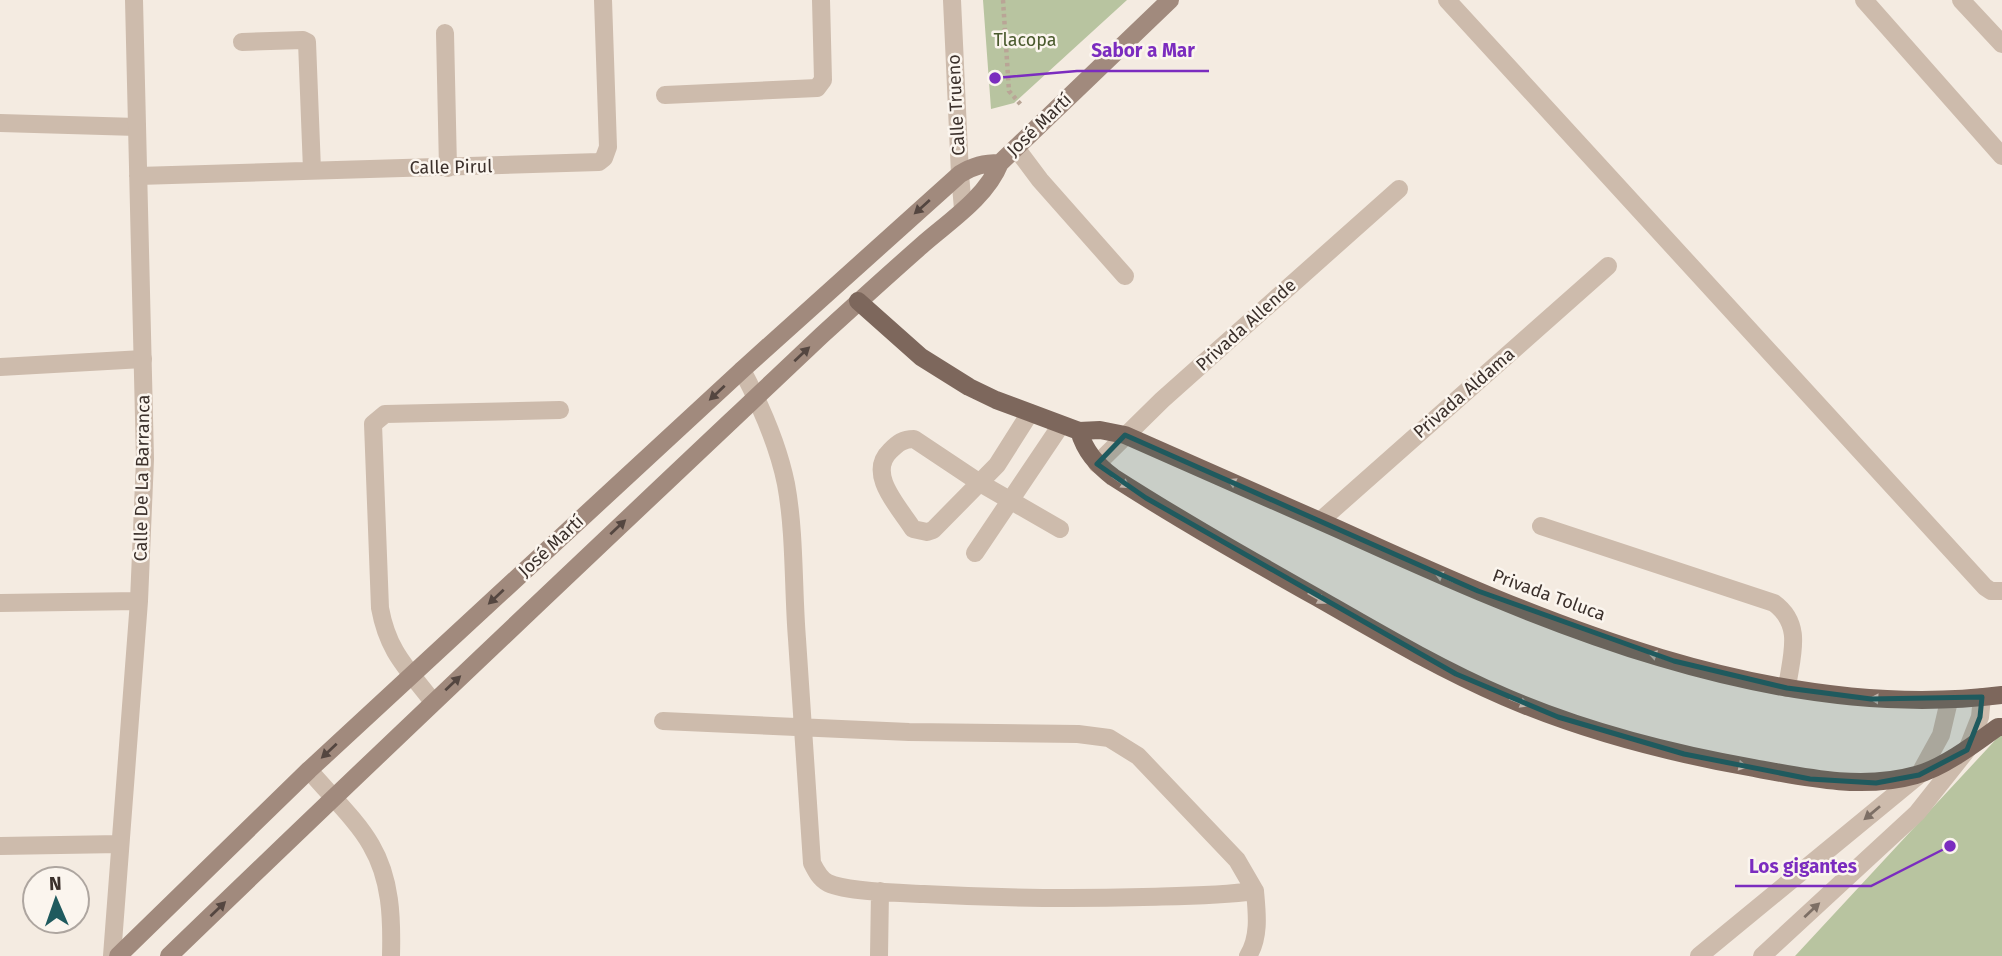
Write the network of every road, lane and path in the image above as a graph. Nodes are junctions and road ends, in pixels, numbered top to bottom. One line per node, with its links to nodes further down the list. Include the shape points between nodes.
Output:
1 (134, 0): 16 (street, Calle De La Barranca)
2 (603, 0): 20 (street, Calle Pirul, via 608,148 604,158 592,163)
3 (821, 0): 13 (street, via 823,80 817,88)
4 (951, 0): 22 (street, Calle Trueno)
5 (1003, 0): 15 (path, via 1009,91)
6 (1170, 0): 15 (main road, José Martí)
7 (1447, 0): 45 (street, via 1985,587)
8 (1864, 0): 18 (street)
9 (1961, 0): 12 (street)
10 (445, 33): 20 (street)
11 (242, 42): 21 (street, via 303,40 308,45)
12 (2002, 44)
13 (665, 95)
14 (0, 123): 16 (street)
15 (1040, 125): 17 (main road, José Martí)
16 (137, 127): 23 (street, Calle De La Barranca)
17 (1016, 148): 19 (main road, José Martí); 27 (street)
18 (2002, 156)
19 (1000, 163): 22 (main road, José Martí, via 971,167); 25 (main road, José Martí, via 995,176)
20 (448, 168): 21 (street, Calle Pirul)
21 (312, 170): 23 (street, Calle Pirul)
22 (960, 174): 25 (street, Calle Trueno); 31 (main road, José Martí, one-way to 31)
23 (138, 176): 29 (street, Calle De La Barranca)
24 (1399, 189): 37 (street, Privada Allende)
25 (963, 209): 28 (main road, José Martí)
26 (1608, 266): 41 (street, Privada Aldama)
27 (1125, 276)
28 (858, 301): 32 (main road, José Martí, one-way to 28); 34 (main road, Privada Toluca, via 943,373)
29 (143, 359): 30 (street); 46 (street, Calle De La Barranca, via 145,459)
30 (0, 367)
31 (741, 370): 32 (street); 48 (main road, José Martí, one-way to 48)
32 (756, 397): 53 (main road, José Martí, one-way to 32); 55 (street, via 786,485)
33 (560, 410): 48 (street, via 385,414 373,424 380,608 393,651)
34 (1030, 413): 35 (main road, Privada Toluca); 39 (street, via 1011,446)
35 (1061, 425): 36 (main road, Privada Toluca); 40 (street)
36 (1079, 431): 37 (main road, Privada Toluca); 38 (main road)
37 (1125, 435): 38 (street, Privada Allende); 41 (main road, Privada Toluca, one-way to 37)
38 (1097, 464): 59 (main road, one-way to 59, via 1146,498 1412,651 1558,717 1684,754 1810,779 1875,783)
39 (980, 483): 39 (street, via 914,439 899,442 880,465 884,483 913,529 920,531 933,530); 40 (street)
40 (1011, 501): 43 (street); 44 (street)
41 (1320, 521): 49 (main road, Privada Toluca, one-way to 41, via 1674,661 1546,618)
42 (1541, 526): 49 (street, via 1774,603 1794,629)
43 (1060, 529)
44 (975, 553)
45 (2002, 591)
46 (139, 601): 47 (street); 61 (street, Calle De La Barranca)
47 (0, 604)
48 (412, 674): 53 (street); 58 (main road, José Martí, one-way to 58)
49 (1787, 688): 52 (main road, Privada Toluca, one-way to 49, via 1871,699)
50 (2002, 695): 51 (main road, Privada Toluca)
51 (1982, 697): 52 (main road, Privada Toluca); 57 (street, via 1980,717)
52 (1949, 701): 59 (street, via 1941,735)
53 (433, 702): 60 (main road, José Martí)
54 (663, 721): 55 (street)
55 (803, 726): 63 (street, via 812,863 828,883); 64 (street, via 1109,738 1147,765 1237,860)
56 (2002, 727): 57 (main road)
57 (1967, 750): 59 (main road); 72 (street, one-way to 57, via 1917,813)
58 (309, 770): 60 (street); 66 (main road, José Martí)
59 (1919, 775): 71 (street, one-way to 71)
60 (332, 799): 67 (main road, José Martí, one-way to 60); 68 (street, via 372,846 388,887)
61 (120, 844): 62 (street); 65 (street, Calle De La Barranca)
62 (0, 846)
63 (880, 891): 64 (street, via 1076,899); 69 (street)
64 (1255, 891): 70 (street, via 1254,947)
65 (112, 956)
66 (118, 956)
67 (169, 956)
68 (391, 956)
69 (880, 956)
70 (1248, 956)
71 (1699, 956)
72 (1762, 956)

